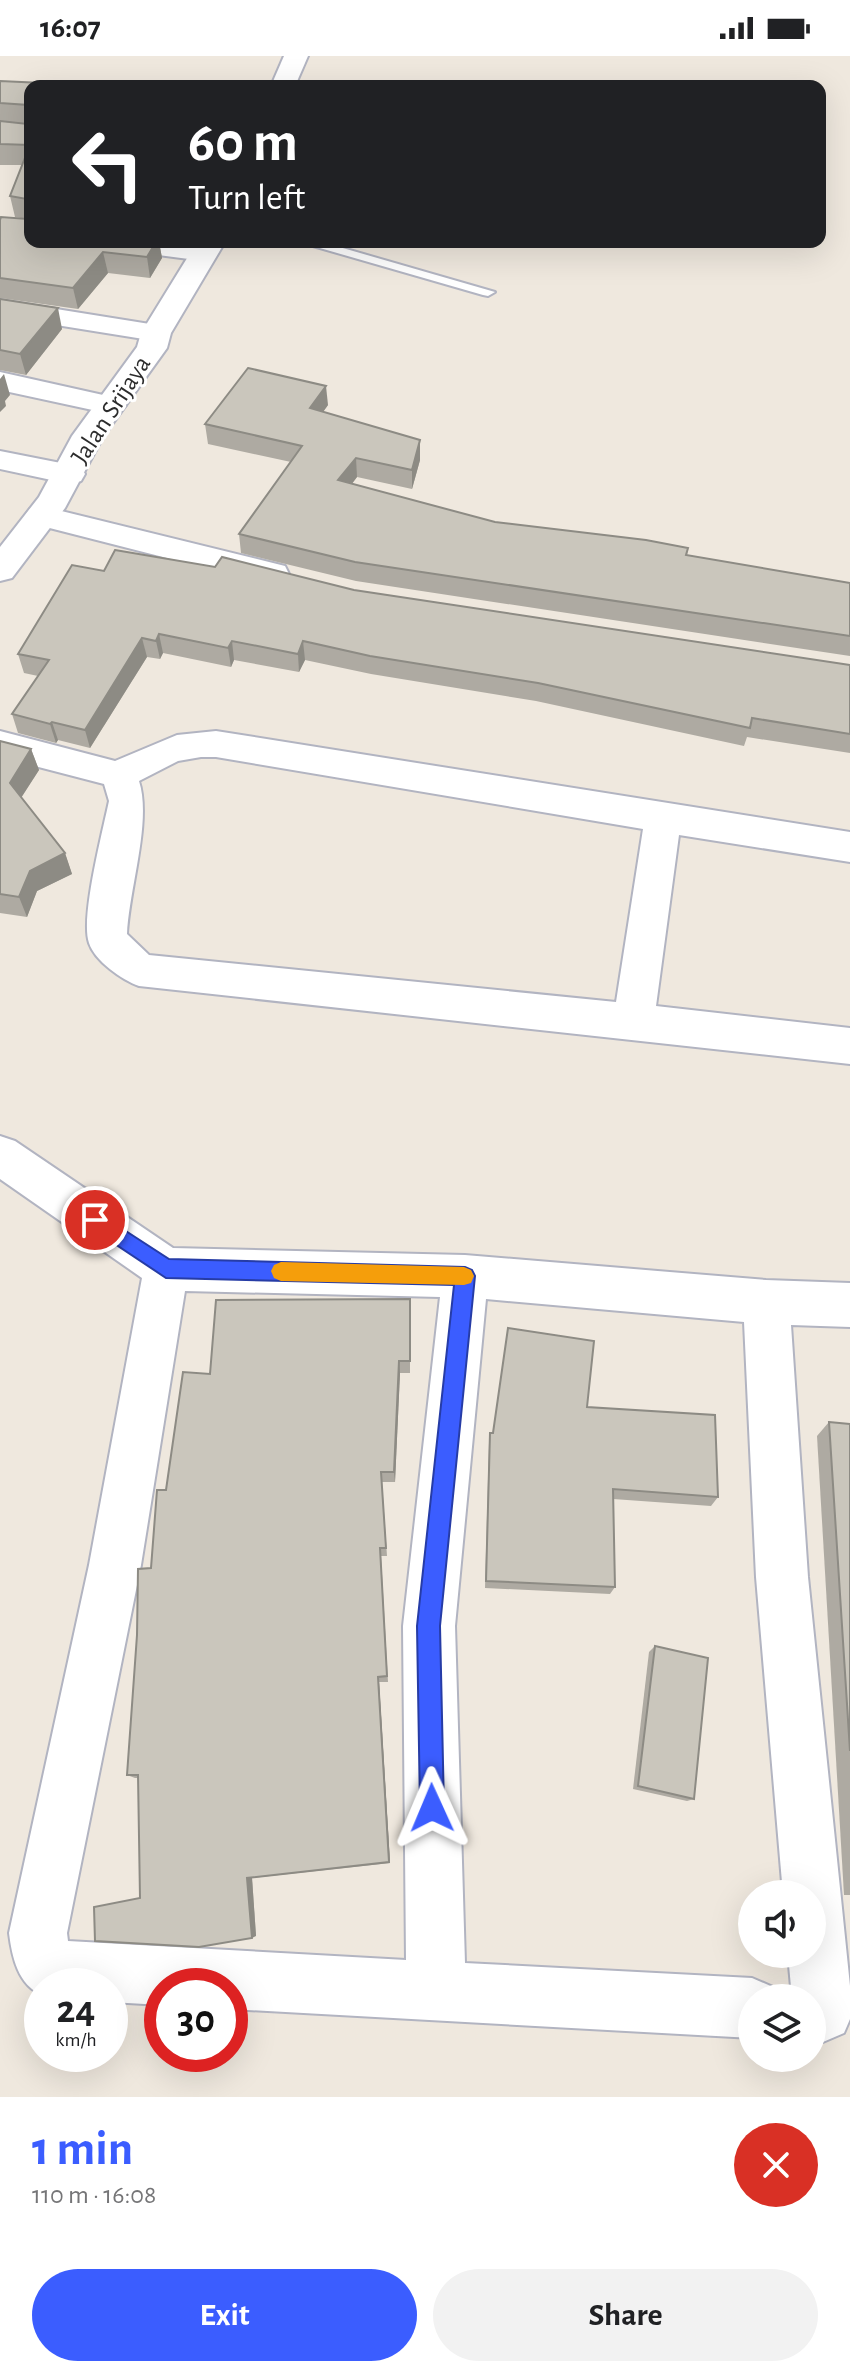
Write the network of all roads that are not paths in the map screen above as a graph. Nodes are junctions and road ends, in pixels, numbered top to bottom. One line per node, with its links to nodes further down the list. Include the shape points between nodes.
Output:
1 (296, 56): 2 (street)
2 (286, 80)
3 (207, 248): 7 (street, Jalan Srijaya)
4 (328, 248): 5 (lane)
5 (488, 292)
6 (0, 308): 7 (street)
7 (156, 333): 9 (street, Jalan Srijaya, via 152,348)
8 (0, 381): 9 (street)
9 (111, 405): 11 (street, Jalan Srijaya)
10 (0, 460): 11 (street)
11 (70, 474): 12 (street, Jalan Srijaya)
12 (41, 516): 13 (street, Jalan Srijaya); 14 (street)
13 (0, 570)
14 (310, 583)
15 (0, 744): 16 (street)
16 (119, 775): 17 (street, via 159,752 189,743 216,744); 19 (street, via 127,801 107,940 139,970)
17 (663, 818): 18 (street); 19 (street)
18 (850, 847)
19 (634, 1021): 20 (street)
20 (850, 1046)
21 (0, 1155): 22 (street)
22 (166, 1269): 23 (street); 28 (street, via 115,1565 38,1933 43,1960 53,1970)
23 (465, 1276): 24 (street); 28 (street, via 429,1626)
24 (766, 1302): 25 (street); 26 (street, via 782,1577)
25 (850, 1305)
26 (811, 1880)
27 (822, 1968): 30 (street)
28 (436, 1990): 29 (street)
29 (738, 2007)
30 (828, 2012)

